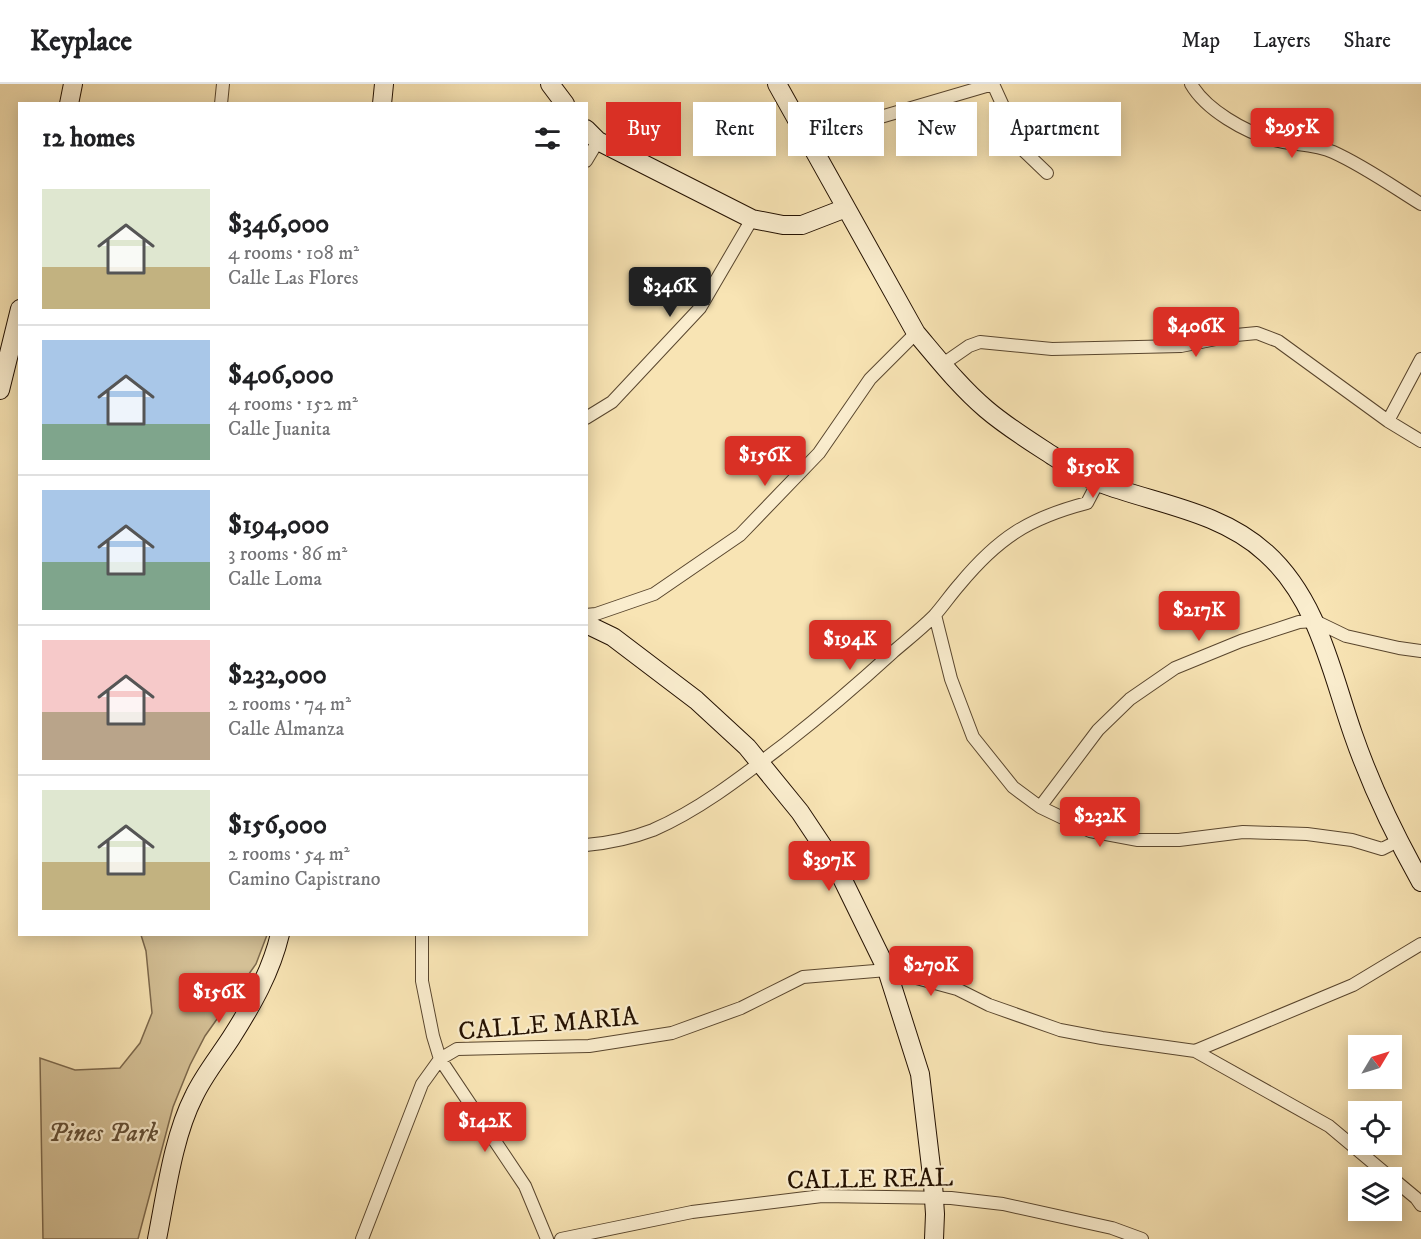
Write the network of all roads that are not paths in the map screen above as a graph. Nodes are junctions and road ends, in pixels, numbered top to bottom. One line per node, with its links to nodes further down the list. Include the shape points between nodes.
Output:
1 (73, 84): 8 (street)
2 (223, 84): 9 (street)
3 (384, 84): 10 (street)
4 (550, 84): 11 (street)
5 (777, 84): 12 (street)
6 (993, 84): 13 (street); 17 (street, via 1023,150)
7 (1191, 84): 18 (street, via 1198,96 1242,128 1273,140 1330,151)
8 (69, 102)
9 (221, 102)
10 (382, 102)
11 (564, 102)
12 (788, 104)
13 (884, 116)
14 (592, 135): 15 (street); 20 (street)
15 (588, 152)
16 (817, 156): 19 (street)
17 (1047, 173)
18 (1421, 204)
19 (846, 208): 20 (street, via 802,225); 22 (street)
20 (752, 219): 26 (street, via 700,308 612,402)
21 (18, 317): 25 (street)
22 (916, 333): 24 (street); 30 (street, via 870,379 819,453 740,535 654,594)
23 (1421, 359): 27 (street)
24 (943, 364): 27 (street, via 980,342 1052,349 1181,346 1257,333 1278,341); 29 (street, via 986,409 1026,439)
25 (0, 390)
26 (588, 417)
27 (1388, 421): 28 (street)
28 (1421, 441)
29 (1098, 482): 31 (street, via 1087,503 1033,522 995,546); 32 (street, via 1232,529 1266,553)
30 (588, 615)
31 (935, 615): 35 (street, via 835,705); 36 (street, via 951,679 973,737 1013,786)
32 (1315, 621): 34 (street, via 1346,636); 36 (street, via 1299,622 1241,641 1175,668 1130,699 1098,730); 37 (street, via 1353,735)
33 (588, 625): 35 (street, via 613,637 696,700)
34 (1421, 651)
35 (761, 762): 38 (street, via 691,810 652,830); 43 (street, via 836,866)
36 (1040, 807): 37 (street, via 1090,831 1138,840 1179,840 1243,832 1307,834 1382,849)
37 (1398, 841): 39 (street)
38 (588, 845)
39 (1421, 882)
40 (279, 936): 50 (street, via 261,988 192,1099 178,1141)
41 (422, 936): 45 (street, via 422,981)
42 (1421, 944): 44 (street, via 1353,985)
43 (887, 970): 44 (street, CALLE MARIA, via 957,989 989,1005 1060,1030); 45 (street, CALLE MARIA, via 803,978 741,1008 672,1033 589,1046 456,1049); 48 (street, via 920,1074)
44 (1195, 1051): 46 (street, CALLE MARIA, via 1329,1126)
45 (440, 1059): 51 (street, via 422,1084); 52 (street, via 525,1186)
46 (1379, 1167)
47 (1402, 1186): 49 (street, CALLE MARIA)
48 (934, 1198): 53 (street, CALLE REAL, via 822,1196 692,1212); 54 (street); 55 (street, CALLE REAL, via 1003,1204 1113,1228)
49 (1421, 1205)
50 (157, 1239)
51 (362, 1239)
52 (547, 1239)
53 (561, 1239)
54 (934, 1239)
55 (1142, 1239)

